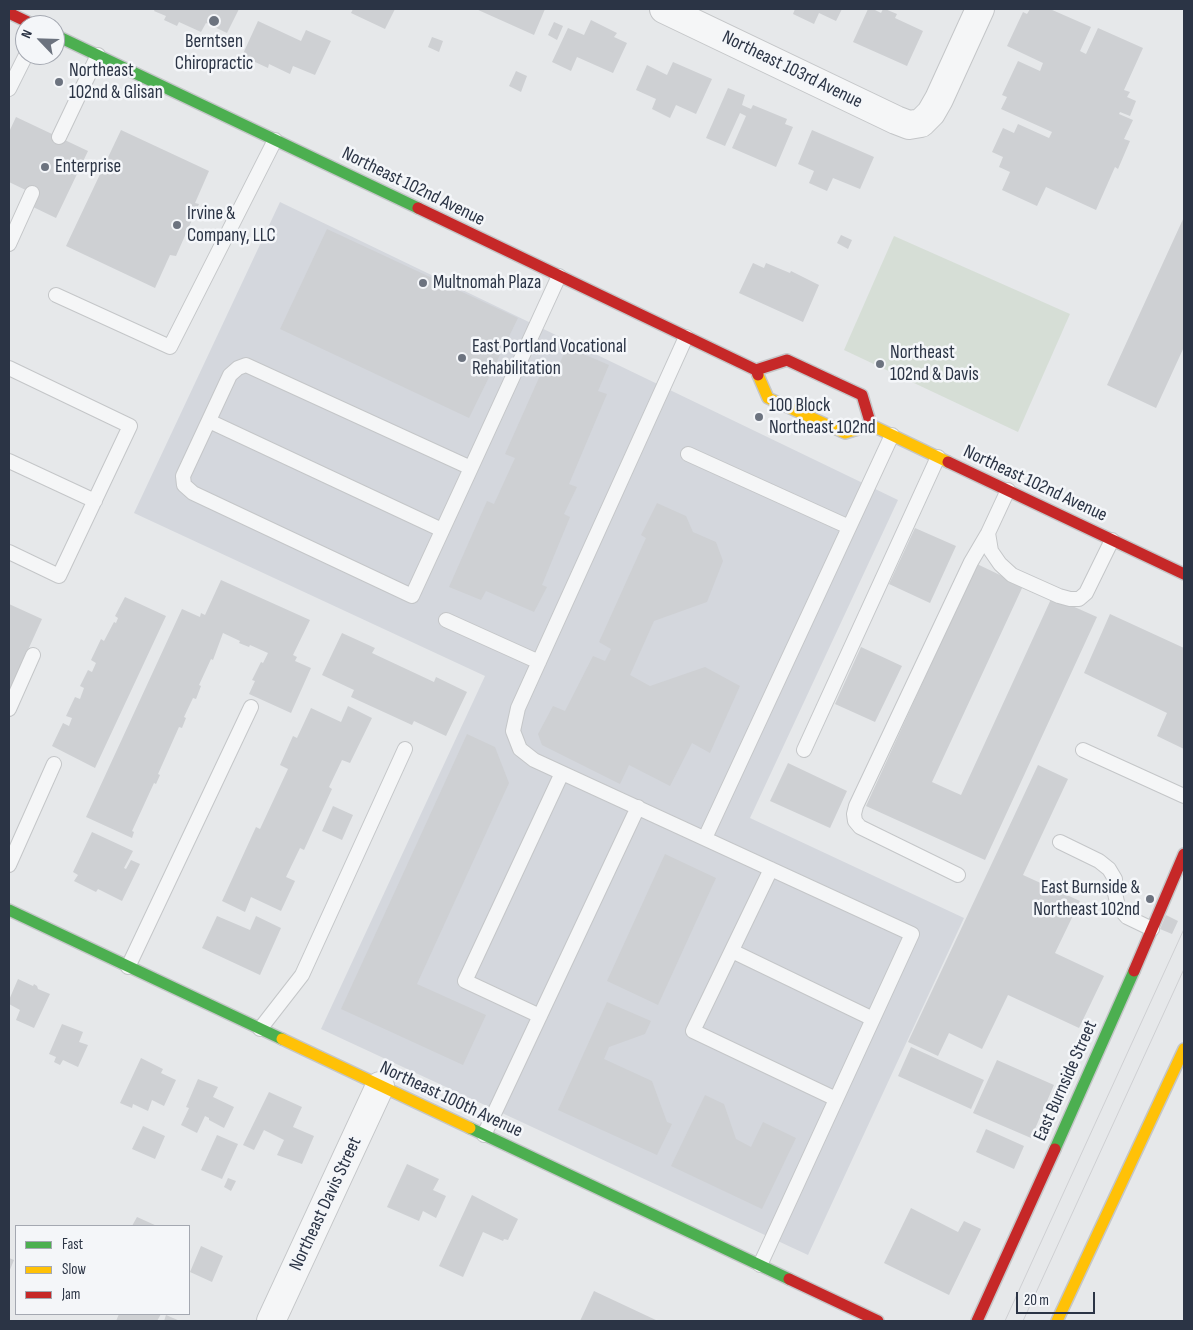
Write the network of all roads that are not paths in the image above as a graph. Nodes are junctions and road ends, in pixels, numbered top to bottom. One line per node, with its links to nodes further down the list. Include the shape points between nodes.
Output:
1 (664, 9): 2 (street, Northeast 103rd Avenue, via 909,125 921,123 931,114)
2 (980, 9)
3 (65, 40): 4 (street, Northeast 102nd Avenue)
4 (98, 55): 7 (lane); 8 (street, Northeast 102nd Avenue)
5 (21, 65): 6 (lane)
6 (9, 89)
7 (59, 137)
8 (275, 140): 11 (street, Northeast 102nd Avenue); 12 (lane, via 170,347)
9 (32, 193): 10 (lane)
10 (9, 244)
11 (559, 276): 13 (street, Northeast 102nd Avenue); 22 (lane)
12 (56, 295)
13 (686, 337): 15 (street, Northeast 102nd Avenue); 33 (lane)
14 (9, 368): 24 (lane, via 130,426)
15 (756, 370): 17 (street, via 768,398 845,432); 17 (street, via 787,360 862,395)
16 (208, 421): 22 (lane, via 230,375 246,365); 26 (lane); 26 (lane, via 183,476 184,485 193,493 412,596)
17 (871, 425): 18 (street, Northeast 102nd Avenue)
18 (892, 435): 20 (street, Northeast 102nd Avenue); 25 (lane)
19 (688, 454): 25 (lane)
20 (938, 457): 23 (street, Northeast 102nd Avenue); 37 (lane)
21 (9, 461): 24 (lane)
22 (471, 468): 26 (lane)
23 (1008, 490): 27 (lane); 28 (street, Northeast 102nd Avenue)
24 (95, 501): 29 (lane, via 59,576)
25 (849, 527): 43 (lane)
26 (442, 530)
27 (988, 533): 28 (lane, via 991,551 1012,575 1070,599 1080,599 1086,594); 48 (lane, via 971,562 854,814 860,827)
28 (1112, 540): 30 (street, Northeast 102nd Avenue)
29 (9, 552)
30 (1184, 574)
31 (446, 620): 33 (lane)
32 (33, 655): 35 (lane)
33 (539, 662): 40 (lane, via 518,708 513,731 525,754)
34 (251, 707): 52 (lane)
35 (9, 709)
36 (405, 749): 55 (lane, via 302,975)
37 (804, 750)
38 (1082, 750): 41 (lane)
39 (54, 764): 46 (lane)
40 (562, 773): 42 (lane); 53 (lane, via 465,981)
41 (1184, 796)
42 (638, 807): 43 (lane); 53 (lane)
43 (705, 838): 47 (lane)
44 (1060, 842): 50 (lane, via 1109,869 1116,879 1118,907 1127,917)
45 (1184, 854): 50 (street, East Burnside Street)
46 (9, 865)
47 (771, 869): 51 (lane); 54 (lane, via 912,934)
48 (958, 875)
49 (9, 910): 52 (street, Northeast 100th Avenue)
50 (1152, 929): 63 (street, East Burnside Street)
51 (732, 951): 54 (lane); 58 (lane, via 693,1031)
52 (128, 967): 55 (street, Northeast 100th Avenue)
53 (540, 1016): 59 (lane)
54 (873, 1019): 58 (lane)
55 (260, 1029): 57 (street, Northeast 100th Avenue)
56 (1184, 1049): 64 (street)
57 (380, 1086): 59 (street, Northeast 100th Avenue); 61 (street, Northeast Davis Street)
58 (836, 1099): 60 (lane)
59 (484, 1135): 60 (street, Northeast 100th Avenue)
60 (760, 1265): 62 (street, Northeast 100th Avenue)
61 (272, 1321)
62 (878, 1321)
63 (977, 1321)
64 (1057, 1321)

